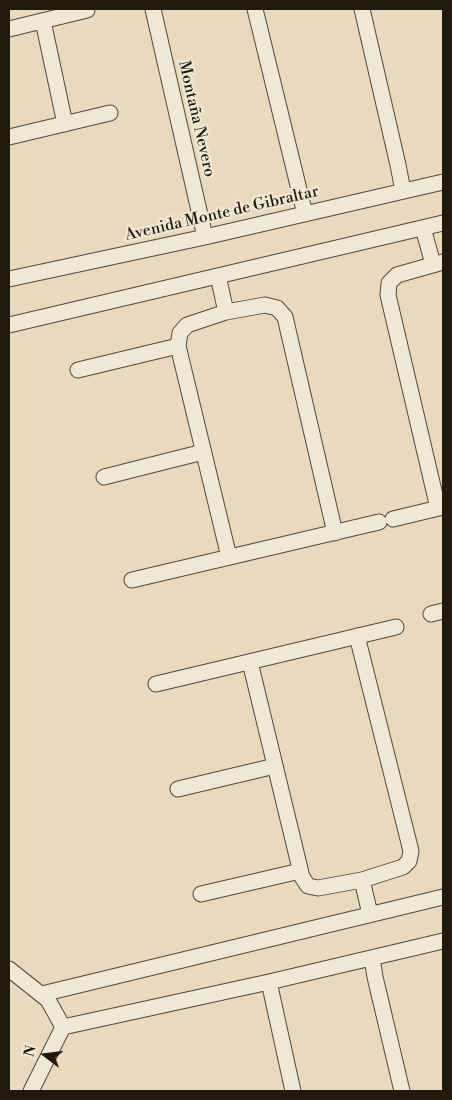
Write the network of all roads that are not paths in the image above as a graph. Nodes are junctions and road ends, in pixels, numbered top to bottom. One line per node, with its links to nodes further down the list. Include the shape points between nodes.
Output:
1 (153, 9): 15 (street, Montaña Nevero)
2 (255, 9): 12 (street)
3 (362, 9): 11 (street)
4 (87, 10): 5 (street)
5 (43, 21): 6 (street); 8 (street)
6 (9, 29)
7 (110, 113): 8 (street)
8 (65, 124): 9 (street)
9 (9, 137)
10 (443, 182): 11 (street, Avenida Monte de Gibraltar)
11 (403, 191): 12 (street, Avenida Monte de Gibraltar)
12 (304, 214): 15 (street, Avenida Monte de Gibraltar)
13 (443, 223): 14 (street)
14 (424, 228): 16 (street); 17 (street)
15 (205, 237): 18 (street, Avenida Monte de Gibraltar)
16 (438, 263): 25 (street, via 397,275 389,283 388,296)
17 (218, 276): 19 (street); 20 (street)
18 (9, 279)
19 (226, 312): 21 (street, via 187,325 180,333); 26 (street, via 265,304 277,308 284,317)
20 (9, 325)
21 (178, 346): 22 (street); 23 (street)
22 (78, 370)
23 (203, 452): 24 (street); 27 (street)
24 (104, 476)
25 (441, 508): 26 (street)
26 (335, 533): 27 (street)
27 (229, 557): 28 (street)
28 (132, 580)
29 (396, 627): 30 (street)
30 (357, 636): 31 (street); 36 (street, via 411,852 403,867)
31 (250, 662): 32 (street); 33 (street)
32 (156, 684)
33 (275, 766): 34 (street); 35 (street)
34 (178, 789)
35 (300, 871): 36 (street, via 308,886 318,888); 37 (street)
36 (362, 880): 39 (street)
37 (201, 894)
38 (443, 897): 39 (street)
39 (370, 914): 44 (street)
40 (443, 941): 41 (street)
41 (372, 958): 43 (street); 48 (street)
42 (9, 969): 44 (street)
43 (269, 982): 45 (street); 47 (street)
44 (42, 994): 45 (street)
45 (63, 1028): 46 (street)
46 (31, 1091)
47 (294, 1091)
48 (402, 1091)

